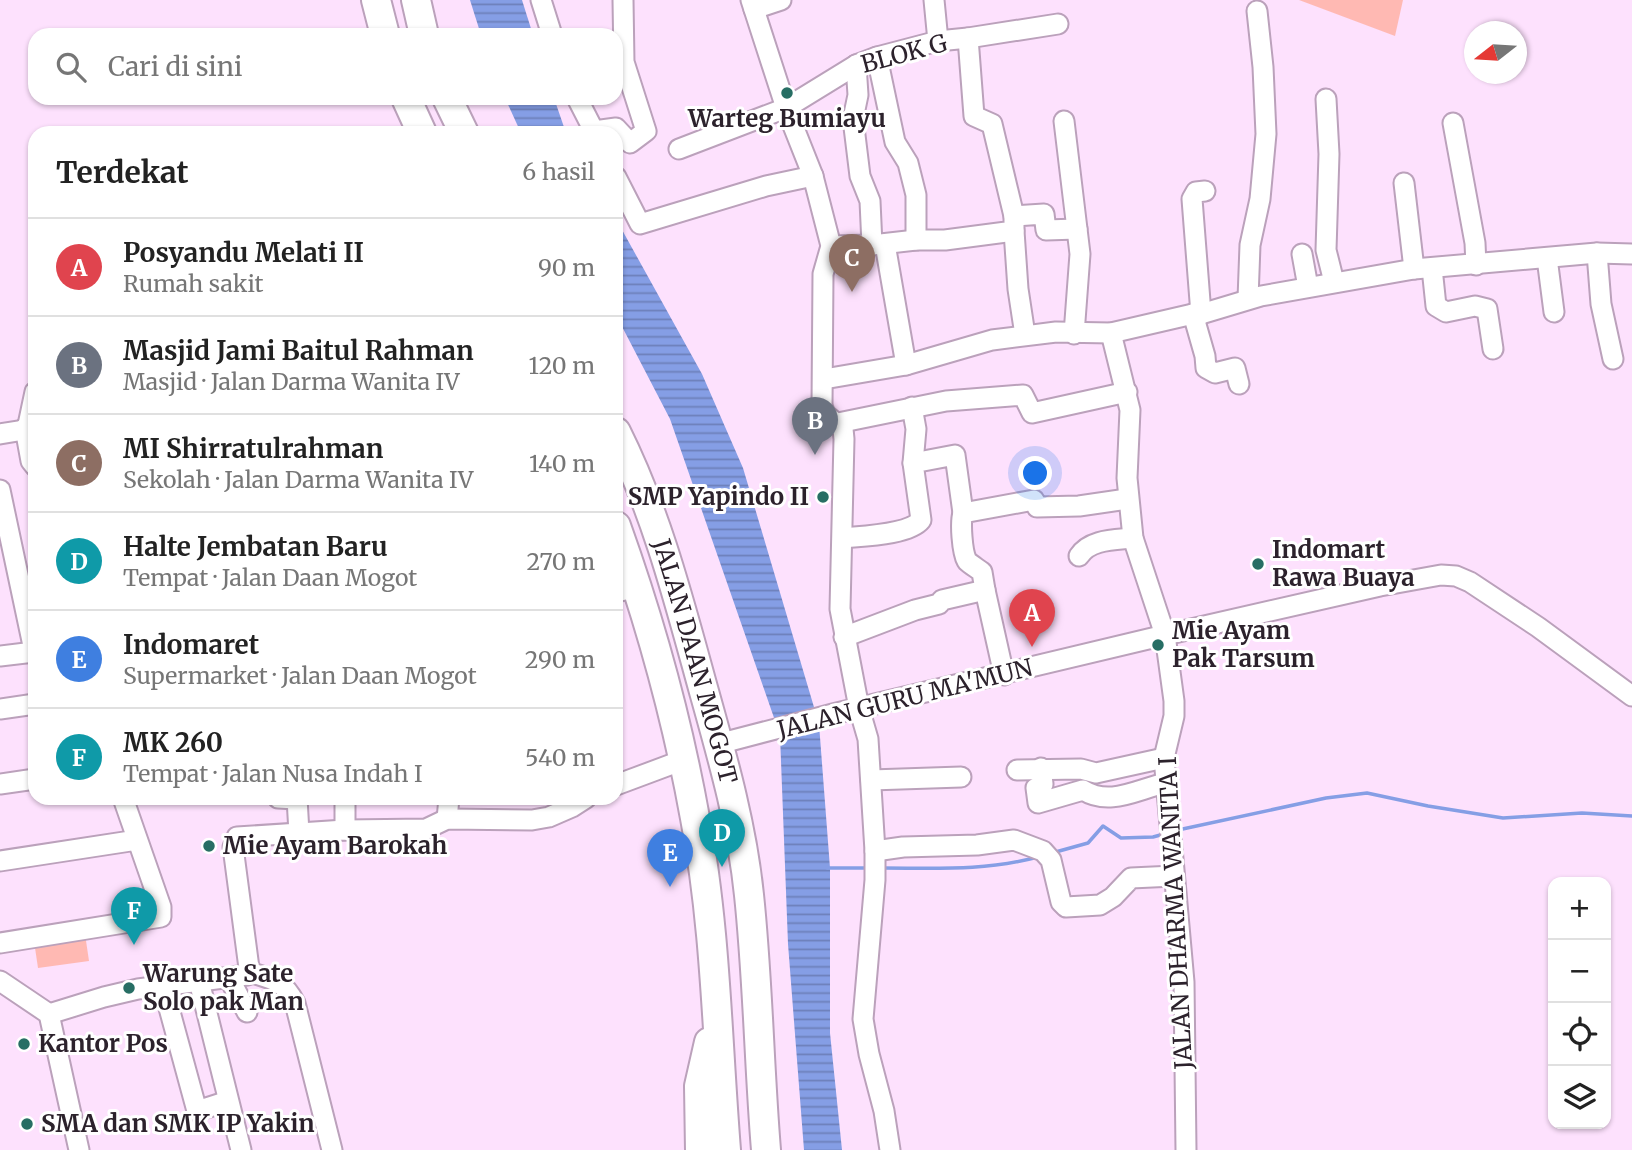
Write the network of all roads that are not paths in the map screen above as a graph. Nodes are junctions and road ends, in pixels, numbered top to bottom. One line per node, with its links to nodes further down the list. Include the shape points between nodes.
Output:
1 (376, 0): 10 (highway)
2 (416, 0): 11 (highway)
3 (541, 0): 12 (street)
4 (623, 0): 27 (street, via 624,62 646,131 630,143)
5 (781, 0): 7 (street)
6 (934, 0): 14 (street)
7 (752, 5): 21 (street)
8 (1257, 11): 46 (street, via 1266,134 1250,245)
9 (1058, 24): 13 (street)
10 (383, 28)
11 (422, 28)
12 (550, 28)
13 (968, 38): 14 (street, BLOK G); 33 (street, BLOK G, via 974,116 992,124)
14 (939, 41): 15 (street, BLOK G)
15 (877, 57): 16 (street, BLOK G); 35 (street, via 895,142 908,163 916,195)
16 (856, 65): 21 (street, BLOK G); 36 (street, via 858,95 852,119 860,176)
17 (1326, 99): 44 (street, via 1326,250)
18 (410, 105): 24 (highway)
19 (450, 105): 25 (highway)
20 (580, 105): 26 (street)
21 (786, 108): 28 (street, BLOK G); 29 (street)
22 (1064, 121): 34 (street)
23 (1453, 123): 42 (street)
24 (419, 126)
25 (461, 126)
26 (591, 126)
27 (623, 136)
28 (680, 149)
29 (813, 176): 31 (street, via 640,224); 37 (street)
30 (1404, 183): 43 (street)
31 (623, 191)
32 (1205, 191): 48 (street, via 1196,192 1192,199)
33 (1014, 223): 34 (street, via 1044,214 1046,230); 35 (street, via 947,240); 51 (street)
34 (1077, 229): 50 (street, via 1080,254)
35 (916, 240): 36 (street)
36 (879, 245): 37 (street); 54 (street)
37 (831, 246): 55 (street, via 823,274)
38 (1597, 253): 40 (street); 41 (street); 53 (street, via 1601,304)
39 (1302, 254): 45 (street)
40 (1632, 254)
41 (1547, 258): 42 (street); 47 (street)
42 (1476, 265): 43 (street)
43 (1423, 269): 44 (street); 52 (street, via 1436,306 1446,312 1475,306 1487,309)
44 (1334, 282): 45 (street)
45 (1308, 287): 46 (street)
46 (1248, 299): 48 (street)
47 (1554, 312)
48 (1197, 314): 49 (street); 56 (street, via 1206,368 1215,373 1235,368)
49 (1111, 333): 50 (street); 57 (street, JALAN DHARMA WANITA I)
50 (1074, 334): 51 (street)
51 (1025, 335): 54 (street)
52 (1493, 349)
53 (1613, 359)
54 (906, 365): 55 (street)
55 (824, 379): 59 (street, via 822,406)
56 (1239, 384)
57 (1127, 392): 58 (street, via 1032,413 1023,395); 67 (street, JALAN DHARMA WANITA I)
58 (912, 407): 59 (street); 65 (street, via 916,429)
59 (838, 423): 70 (street, via 844,439)
60 (28, 425): 61 (street)
61 (25, 428): 62 (street); 63 (street)
62 (0, 434)
63 (28, 444)
64 (623, 448): 87 (highway, JALAN DAAN MOGOT, via 658,531)
65 (913, 463): 68 (street, via 954,455); 70 (street, via 919,523 881,535)
66 (0, 489): 69 (street)
67 (1128, 499): 68 (street, via 1037,507 1034,500); 71 (street, JALAN DHARMA WANITA I)
68 (963, 513): 76 (street, via 964,550 968,561 982,572)
69 (2, 518): 74 (street)
70 (843, 538): 79 (street, via 840,609)
71 (1133, 538): 72 (street, via 1101,542); 77 (street, JALAN DHARMA WANITA I)
72 (1079, 556)
73 (623, 567): 75 (highway, JALAN DAAN MOGOT)
74 (10, 585): 78 (street)
75 (627, 590): 89 (highway, JALAN DAAN MOGOT, via 658,654)
76 (985, 590): 79 (street, via 942,600); 82 (street)
77 (1165, 635): 82 (street, JALAN GURU MA'MUN); 83 (street, JALAN GURU MA'MUN, via 1423,577 1456,576 1538,627); 88 (street, JALAN DHARMA WANITA I, via 1175,709)
78 (28, 637)
79 (844, 637): 85 (street)
80 (28, 654): 81 (street)
81 (0, 656)
82 (1004, 675): 85 (street, JALAN GURU MA'MUN)
83 (1632, 696)
84 (28, 705): 86 (street)
85 (859, 708): 87 (street, JALAN GURU MA'MUN); 94 (street)
86 (0, 709)
87 (718, 744): 126 (highway, JALAN DAAN MOGOT, via 749,896)
88 (1164, 758): 90 (street, via 1096,773); 96 (street, JALAN DHARMA WANITA I)
89 (683, 760): 95 (street); 115 (highway, JALAN DAAN MOGOT, via 696,818)
90 (1041, 768): 91 (street); 96 (street, via 1038,803 1083,790 1109,799)
91 (1017, 770)
92 (961, 777): 94 (street)
93 (28, 780): 97 (street)
94 (872, 780): 108 (street)
95 (623, 782)
96 (1166, 783): 109 (street, JALAN DHARMA WANITA I)
97 (0, 784)
98 (125, 805): 106 (street)
99 (297, 805): 105 (street)
100 (345, 805): 104 (street)
101 (448, 805): 103 (street)
102 (572, 805): 103 (street, via 532,820)
103 (447, 819): 104 (street, via 426,829)
104 (345, 830): 105 (street)
105 (299, 833): 111 (street, via 234,840)
106 (137, 840): 107 (street); 110 (street, via 163,915)
107 (0, 861)
108 (875, 864): 109 (street, via 904,847 1014,840 1047,856 1066,907 1100,905 1131,878); 127 (street, via 863,1019)
109 (1174, 876): 128 (street, JALAN DHARMA WANITA I, via 1184,982)
110 (0, 943)
111 (249, 972): 112 (street); 120 (street, via 285,986 295,1003)
112 (229, 978): 114 (street); 117 (street)
113 (0, 981): 118 (street)
114 (199, 981): 116 (street); 119 (street)
115 (716, 983): 121 (highway, via 699,1086); 125 (highway, JALAN DAAN MOGOT)
116 (163, 986): 118 (street); 119 (street, via 197,1111)
117 (247, 1012)
118 (49, 1014): 122 (street)
119 (230, 1110): 123 (street); 124 (street)
120 (326, 1147)
121 (702, 1147)
122 (79, 1150)
123 (241, 1150)
124 (254, 1150)
125 (726, 1150)
126 (766, 1150)
127 (890, 1150)
128 (1186, 1150)

